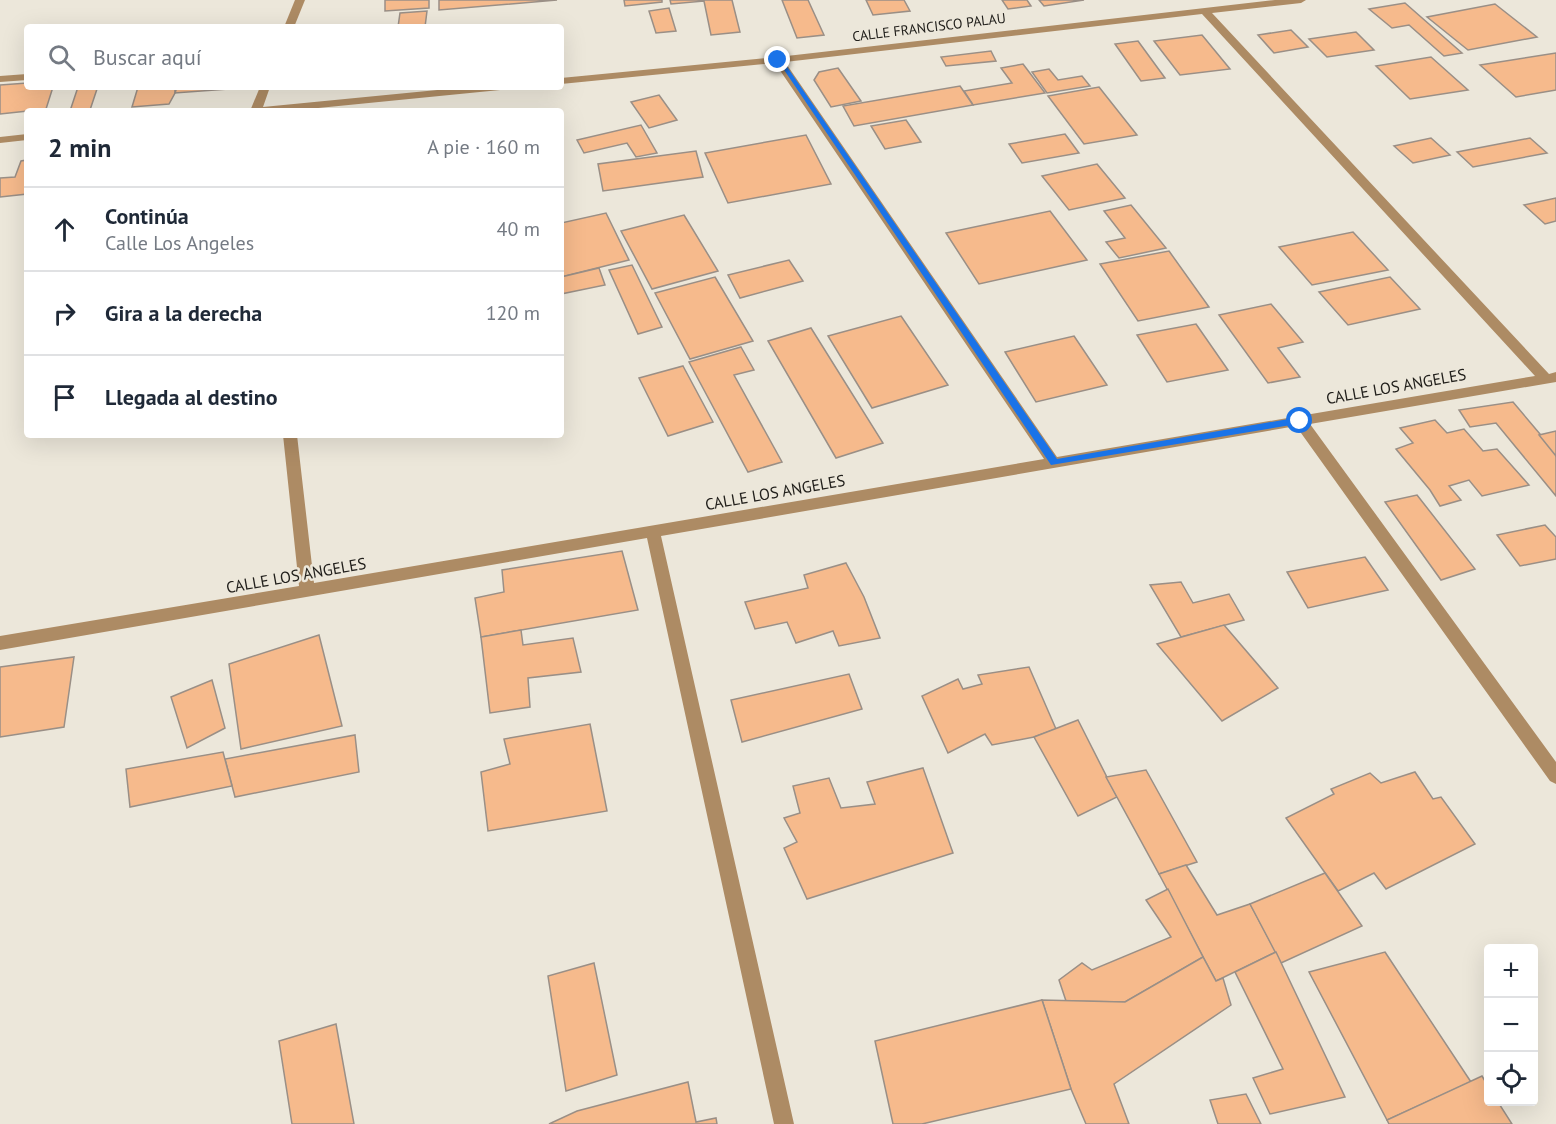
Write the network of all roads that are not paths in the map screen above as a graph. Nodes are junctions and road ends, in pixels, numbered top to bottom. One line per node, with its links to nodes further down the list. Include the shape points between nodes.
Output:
1 (300, 0): 4 (street)
2 (1301, 0): 3 (street, CALLE FRANCISCO PALAU)
3 (1204, 11): 5 (street, CALLE FRANCISCO PALAU); 15 (street)
4 (290, 24)
5 (778, 60): 8 (street, CALLE FRANCISCO PALAU); 18 (street)
6 (24, 77): 7 (street)
7 (0, 80)
8 (564, 81)
9 (264, 90): 11 (street)
10 (470, 90): 12 (street)
11 (257, 108)
12 (286, 108)
13 (24, 137): 14 (street)
14 (0, 140)
15 (1551, 378): 16 (street, CALLE LOS ANGELES)
16 (1300, 421): 18 (street, CALLE LOS ANGELES); 22 (street)
17 (290, 438): 20 (street)
18 (1054, 463): 19 (street, CALLE LOS ANGELES)
19 (653, 531): 20 (street, CALLE LOS ANGELES); 23 (street)
20 (307, 591): 21 (street, CALLE LOS ANGELES)
21 (0, 644)
22 (1556, 776)
23 (784, 1124)

